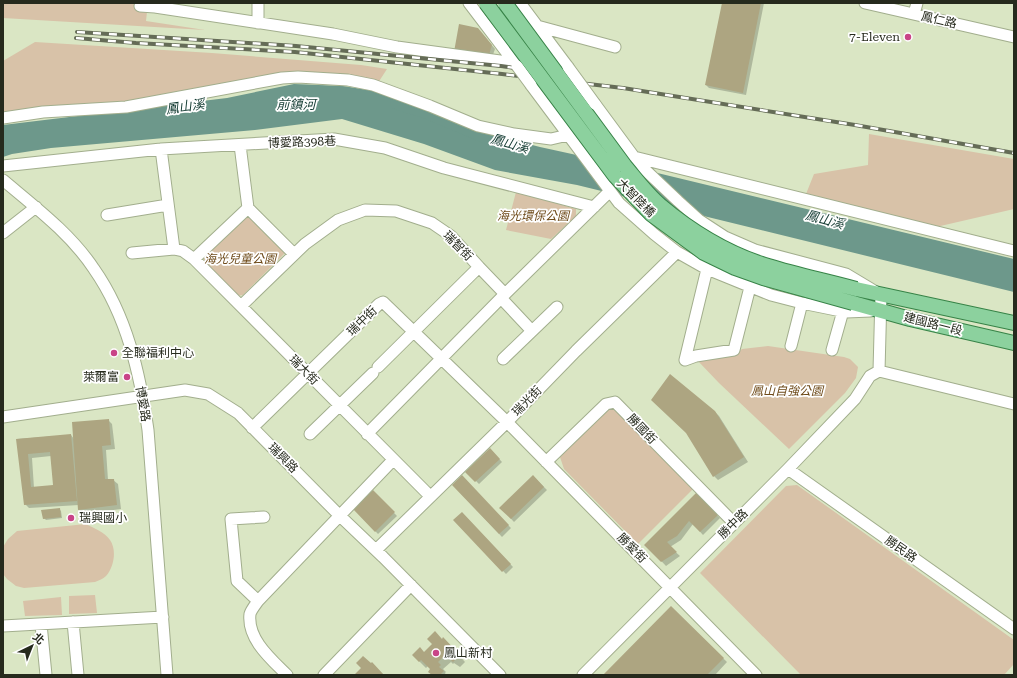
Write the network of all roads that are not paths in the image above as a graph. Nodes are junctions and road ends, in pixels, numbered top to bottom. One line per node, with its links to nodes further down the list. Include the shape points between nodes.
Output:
1 (258, 3): 11 (street)
2 (469, 3): 15 (street)
3 (486, 3): 45 (main road, 大智陸橋, bridge, via 615,176 651,214 704,253 735,268)
4 (505, 3): 39 (main road, 大智陸橋, bridge, via 625,166 659,204 711,241 740,256 767,266)
5 (520, 3): 12 (street)
6 (865, 3): 10 (street, 鳳仁路)
7 (917, 3): 10 (street)
8 (158, 5): 9 (street); 11 (street)
9 (140, 6)
10 (914, 14): 13 (street, 鳳仁路)
11 (258, 23): 15 (street)
12 (538, 26): 14 (street); 20 (street, bridge)
13 (1014, 37)
14 (615, 47)
15 (516, 64): 17 (street, bridge)
16 (3, 118): 17 (street, via 43,112 126,107 298,77 348,80 373,85 478,126 551,139)
17 (570, 138): 23 (street)
18 (240, 145): 19 (street, 博愛路398巷); 26 (street, 博愛路398巷, via 334,139 378,146 444,168); 27 (street)
19 (161, 149): 21 (street, 博愛路398巷); 24 (street)
20 (637, 161): 31 (street); 40 (street, via 699,220 725,237 755,250 846,274)
21 (3, 166)
22 (3, 180): 25 (street, 博愛路)
23 (608, 189): 26 (street); 32 (street, via 619,203)
24 (168, 205): 28 (street); 30 (street)
25 (36, 207): 29 (street); 57 (street, 博愛路, via 94,268 113,300 126,330)
26 (594, 207): 41 (street)
27 (248, 208): 34 (street); 35 (street)
28 (107, 215)
29 (3, 233)
30 (174, 249): 33 (street); 35 (street, 瑞大街, via 183,251)
31 (1014, 251)
32 (677, 252): 37 (street); 61 (street, 瑞光街)
33 (132, 254)
34 (294, 254): 36 (street, 瑞智街, via 338,220 365,210 396,210 432,223 451,236); 43 (street, 瑞智街)
35 (194, 259): 43 (street, 瑞大街)
36 (479, 267): 41 (street, 瑞智街); 49 (street)
37 (707, 269): 38 (street); 38 (street, via 685,360 734,350)
38 (750, 287): 42 (street)
39 (856, 289): 40 (main road, 建國路一段)
40 (881, 295): 46 (street); 47 (main road, 建國路一段)
41 (503, 296): 48 (street, 瑞智街); 53 (street)
42 (802, 303): 45 (street); 51 (street)
43 (241, 306): 56 (street, 瑞大街)
44 (557, 307): 48 (street)
45 (848, 307): 46 (main road, 建國路一段); 52 (street)
46 (881, 311): 50 (main road, 建國路一段); 55 (street)
47 (1014, 323)
48 (532, 331): 54 (street)
49 (414, 332): 53 (street, 瑞中街); 56 (street, 瑞中街, via 383,302); 59 (street)
50 (1014, 343)
51 (791, 346)
52 (832, 350)
53 (441, 359): 61 (street, 瑞中街); 64 (street)
54 (503, 359)
55 (879, 372): 58 (street); 67 (street, 勝中路, via 870,376 855,399)
56 (308, 374): 59 (street, 瑞大街); 62 (street, 瑞中街)
57 (143, 397): 60 (street, 瑞興路); 62 (street, 瑞興路, via 185,390 208,394 238,413); 76 (street, 博愛路)
58 (1014, 404)
59 (339, 406): 63 (street); 64 (street, 瑞大街)
60 (3, 417)
61 (507, 422): 66 (street, 勝愛街); 68 (street, 瑞光街)
62 (252, 428): 69 (street, 瑞興路)
63 (310, 434)
64 (367, 434): 65 (street, 瑞大街)
65 (393, 460): 68 (street, 瑞大街); 69 (street)
66 (546, 462): 71 (street, 勝國街, via 606,404 615,402); 74 (street, 勝愛街)
67 (788, 469): 71 (street, 勝中路); 80 (street, 勝民路)
68 (430, 496): 72 (street, 瑞光街)
69 (339, 515): 72 (street, 瑞興路); 75 (street)
70 (264, 517): 75 (street, via 231,519 237,581)
71 (734, 523): 74 (street, 勝中路)
72 (376, 550): 73 (street, 瑞興路)
73 (411, 585): 85 (street); 86 (street, 瑞興路)
74 (670, 587): 87 (street, 勝中路); 88 (street, 勝愛街)
75 (258, 601): 84 (street, via 250,613 252,632 266,654)
76 (163, 617): 77 (street); 83 (street, 博愛路)
77 (73, 622): 78 (street); 82 (street)
78 (41, 624): 79 (street); 81 (street)
79 (3, 626)
80 (1014, 629)
81 (46, 675)
82 (78, 675)
83 (167, 675)
84 (287, 675)
85 (324, 675)
86 (500, 675)
87 (583, 675)
88 (756, 675)

